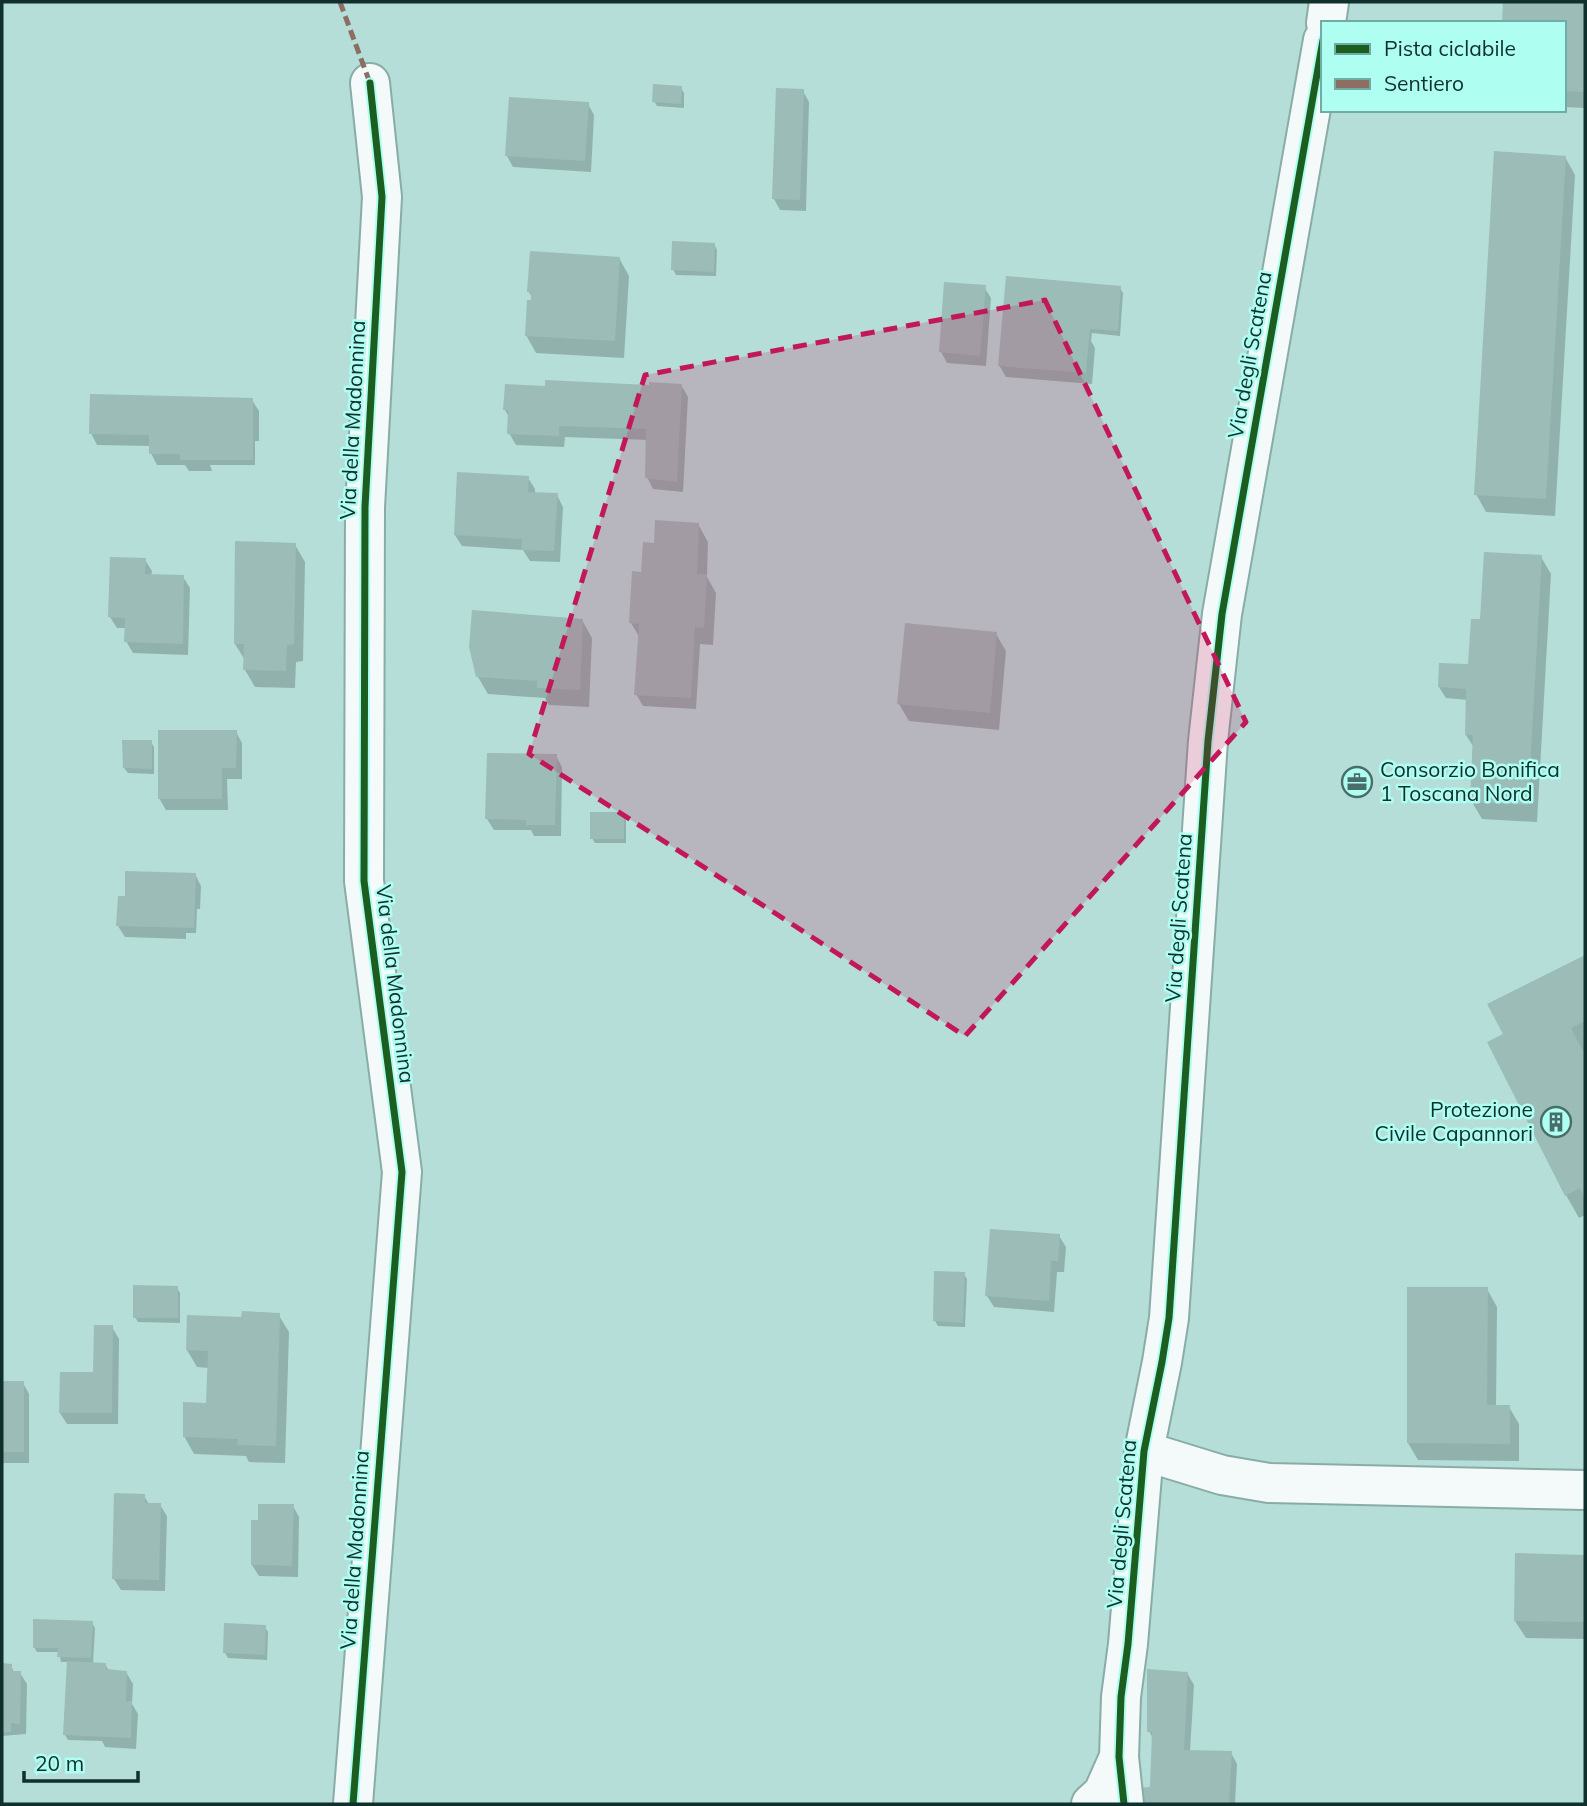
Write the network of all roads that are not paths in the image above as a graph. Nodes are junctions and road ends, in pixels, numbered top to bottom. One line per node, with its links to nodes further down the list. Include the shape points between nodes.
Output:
1 (1329, 2): 2 (street)
2 (1326, 21)
3 (1321, 51): 5 (street, Via degli Scatena, via 1222,614 1208,741 1169,1318)
4 (370, 83): 8 (street, Via della Madonnina, via 382,197 365,507 364,881 402,1172)
5 (1144, 1451): 6 (street, via 1222,1475 1269,1483); 7 (street, Via degli Scatena)
6 (1585, 1490)
7 (1119, 1757): 9 (street, via 1103,1793); 10 (street, Via degli Scatena)
8 (353, 1804)
9 (1091, 1804)
10 (1124, 1804)

